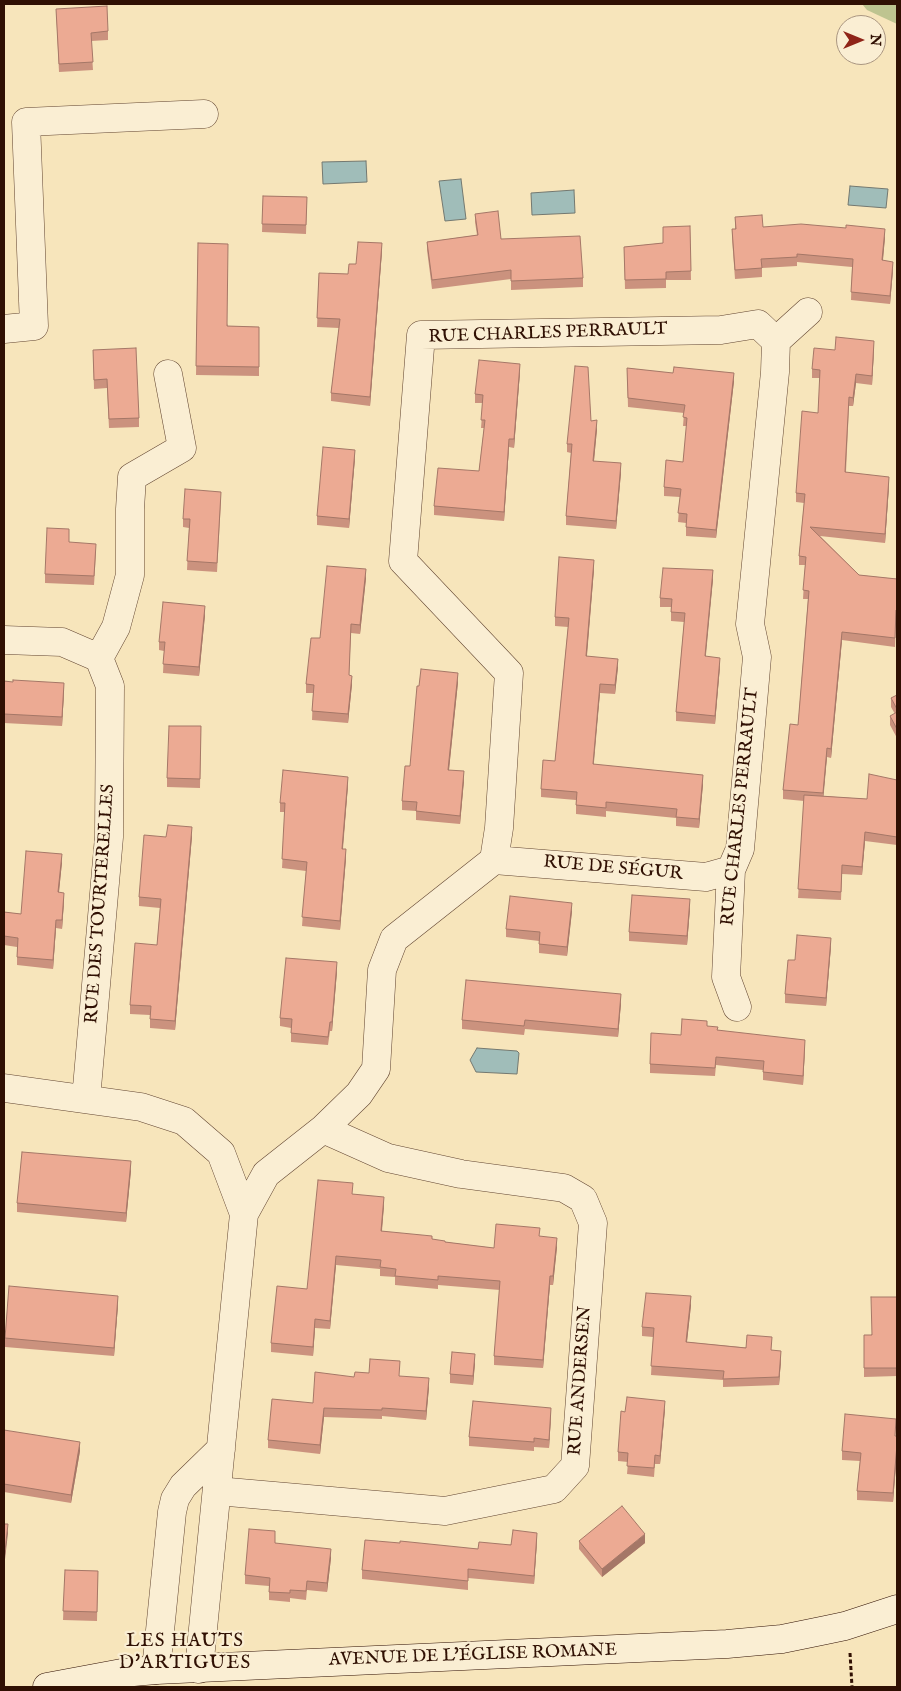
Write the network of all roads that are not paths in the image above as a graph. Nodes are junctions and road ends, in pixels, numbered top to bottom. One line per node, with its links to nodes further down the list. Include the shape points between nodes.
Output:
1 (204, 114): 3 (street, via 26,122 34,326)
2 (808, 312): 4 (street)
3 (4, 329)
4 (776, 341): 8 (street, RUE CHARLES PERRAULT, via 758,324 721,330 421,335 404,561 509,673); 9 (street, RUE CHARLES PERRAULT, via 750,624 757,657 740,849)
5 (168, 374): 7 (street, via 182,448 132,477 130,574 116,627)
6 (4, 640): 7 (street, via 62,642)
7 (99, 658): 12 (street, RUE DES TOURTERELLES, via 110,686 109,837)
8 (494, 860): 9 (street, RUE DE SÉGUR, via 706,877); 13 (street, via 394,939 382,970 376,1068 358,1094)
9 (731, 870): 10 (street, RUE CHARLES PERRAULT, via 726,977)
10 (737, 1007)
11 (4, 1088): 12 (street)
12 (86, 1099): 14 (street, via 141,1107 184,1121 221,1153)
13 (323, 1129): 14 (street, via 266,1174); 17 (street, RUE ANDERSEN, via 388,1158 461,1174 564,1188 583,1199 594,1223 575,1466 554,1489 445,1511)
14 (244, 1214): 15 (street)
15 (221, 1449): 16 (street); 17 (street)
16 (181, 1489): 17 (street, via 201,1485 211,1486); 20 (street, via 172,1512)
17 (217, 1491): 19 (street)
18 (897, 1610): 19 (street, AVENUE DE L'ÉGLISE ROMANE, via 845,1626 782,1639 718,1645)
19 (199, 1669): 20 (street, AVENUE DE L'ÉGLISE ROMANE)
20 (156, 1670): 21 (street, AVENUE DE L'ÉGLISE ROMANE)
21 (47, 1687)

